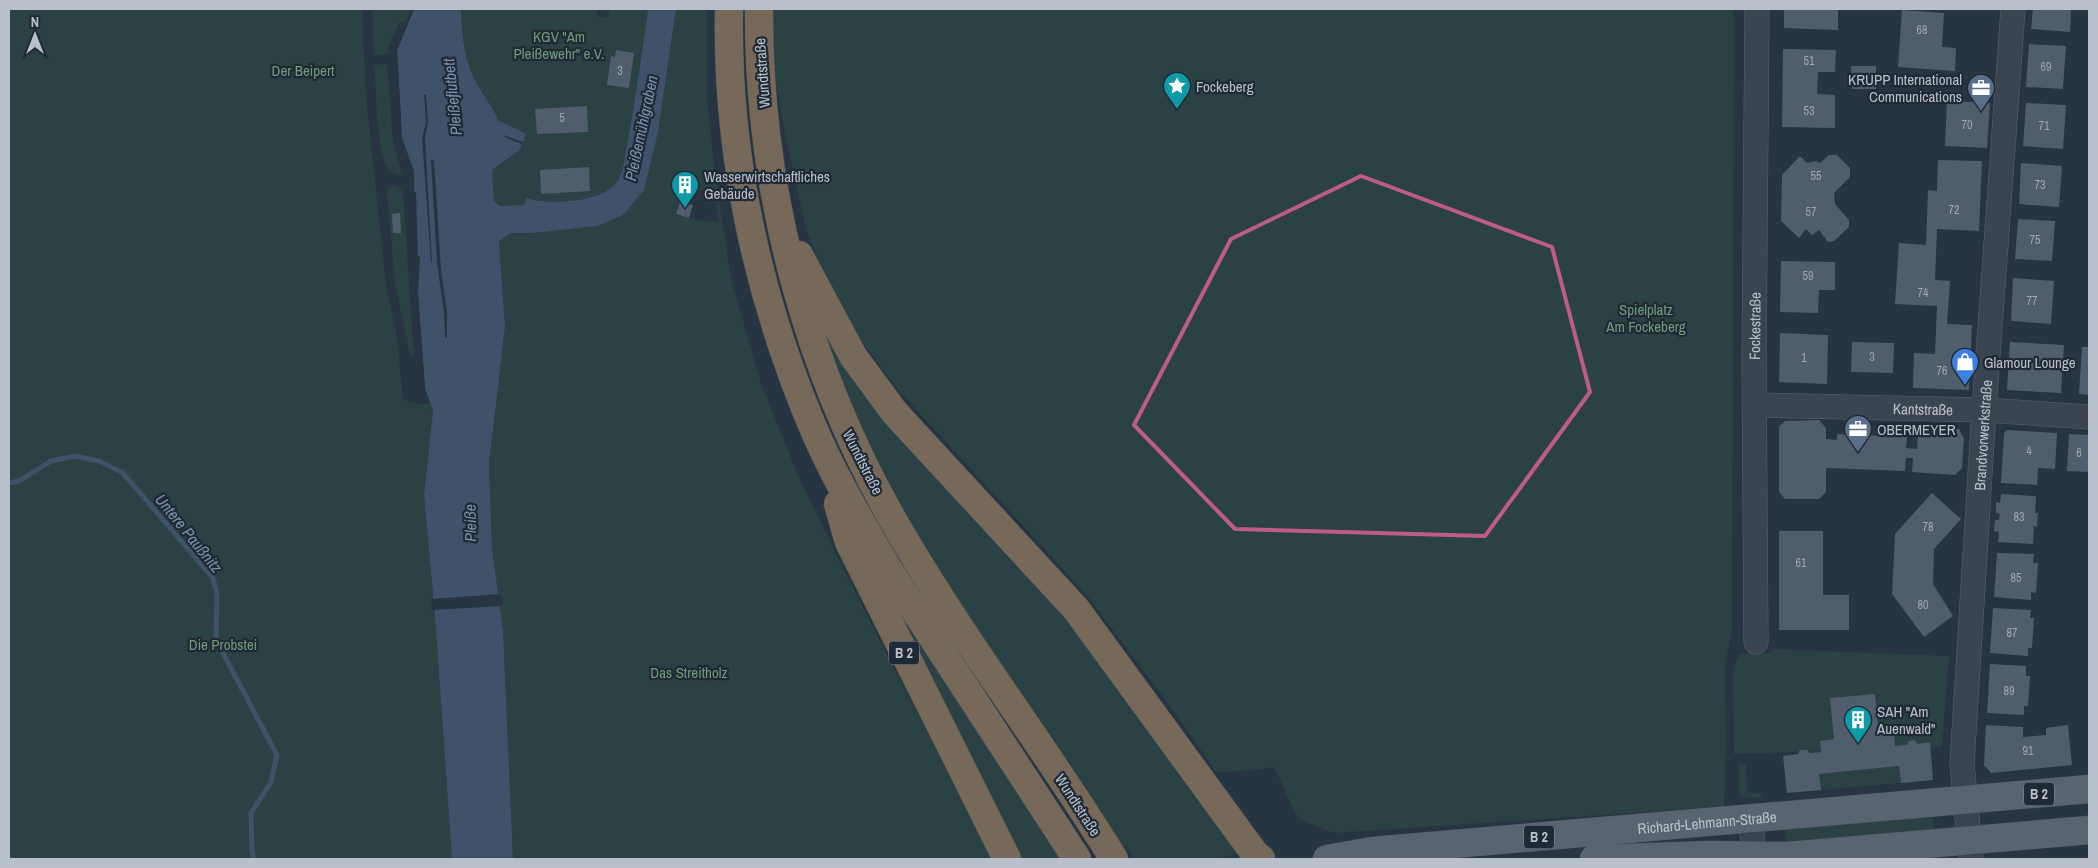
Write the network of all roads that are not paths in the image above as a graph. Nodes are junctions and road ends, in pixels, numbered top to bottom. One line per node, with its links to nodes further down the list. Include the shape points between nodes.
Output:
1 (729, 9): 9 (highway, Wundtstraße, via 735,135 751,234 779,337)
2 (759, 9): 5 (highway, Wundtstraße, via 761,86)
3 (1757, 9): 6 (street, Fockestraße)
4 (2013, 9): 7 (street, Brandvorwerkstraße)
5 (778, 210): 16 (highway, Wundtstraße, via 796,290 812,341 840,417 873,482 938,595); 20 (highway, via 852,356 890,406 1076,609)
6 (1755, 405): 7 (street, Kantstraße); 10 (street, Fockestraße)
7 (1984, 410): 8 (street, Kantstraße); 12 (street, Brandvorwerkstraße, via 1962,764)
8 (2089, 417)
9 (819, 440): 18 (highway, B 2, via 849,542); 19 (highway, Wundtstraße, via 892,576)
10 (1756, 642)
11 (2089, 790): 12 (main road, Richard-Lehmann-Straße / B 2)
12 (1966, 800): 13 (main road, Richard-Lehmann-Straße / B 2); 15 (street, Brandvorwerkstraße)
13 (1752, 819): 17 (street); 21 (main road, Richard-Lehmann-Straße / B 2, via 1373,851)
14 (2089, 830): 15 (main road, Richard-Lehmann-Straße)
15 (1970, 850): 17 (main road, Richard-Lehmann-Straße)
16 (1112, 857)
17 (1754, 857): 22 (main road, Richard-Lehmann-Straße)
18 (1007, 859)
19 (1078, 859)
20 (1261, 859)
21 (1327, 859)
22 (1594, 859)

